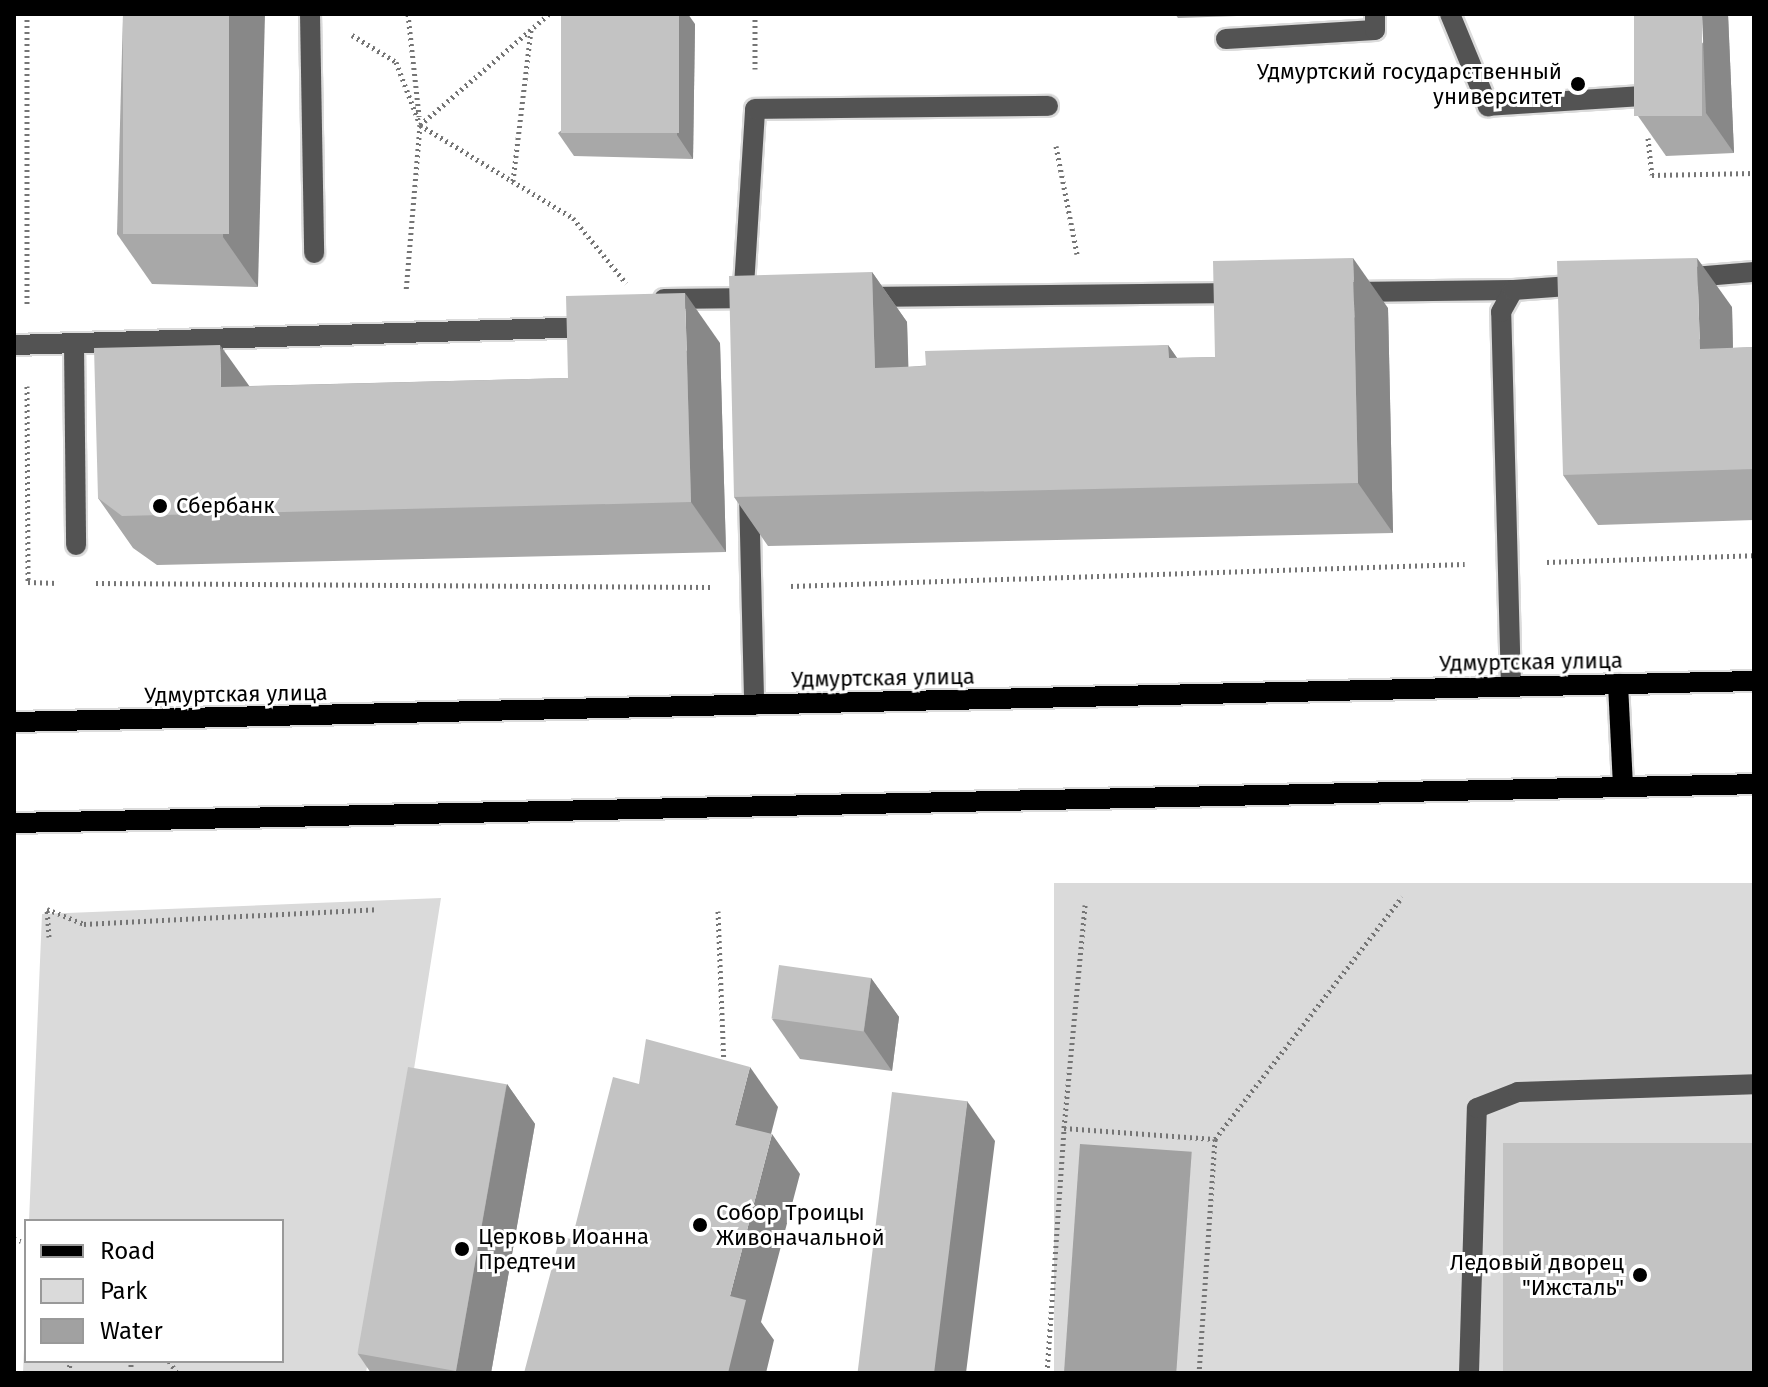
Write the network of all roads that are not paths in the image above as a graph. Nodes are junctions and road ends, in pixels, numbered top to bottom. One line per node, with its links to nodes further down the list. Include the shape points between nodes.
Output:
1 (310, 14): 7 (lane)
2 (1375, 14): 4 (lane, via 1375,30)
3 (1450, 14): 5 (lane, via 1488,106)
4 (1226, 39)
5 (1644, 96)
6 (1048, 106): 15 (lane, via 755,109)
7 (314, 253)
8 (1754, 272): 9 (lane)
9 (1664, 279)
10 (1604, 284): 11 (lane)
11 (1513, 290): 12 (lane); 26 (lane, via 1500,325)
12 (1323, 292)
13 (1260, 293): 14 (lane)
14 (837, 297)
15 (743, 298): 16 (lane); 17 (lane); 19 (lane)
16 (774, 298)
17 (638, 299)
18 (616, 312): 20 (lane, via 583,332 399,331)
19 (744, 328)
20 (74, 344): 21 (lane); 23 (lane)
21 (20, 345)
22 (748, 465): 27 (lane)
23 (76, 545)
24 (1754, 681): 25 (main road, Удмуртская улица)
25 (1618, 684): 26 (main road, Удмуртская улица); 30 (main road)
26 (1511, 687): 27 (main road, Удмуртская улица)
27 (754, 705): 28 (main road, Удмуртская улица)
28 (14, 722)
29 (1754, 784): 30 (main road)
30 (1623, 787): 31 (main road)
31 (14, 823)
32 (1754, 1084): 33 (lane, via 1518,1092 1477,1108)
33 (1469, 1373)

